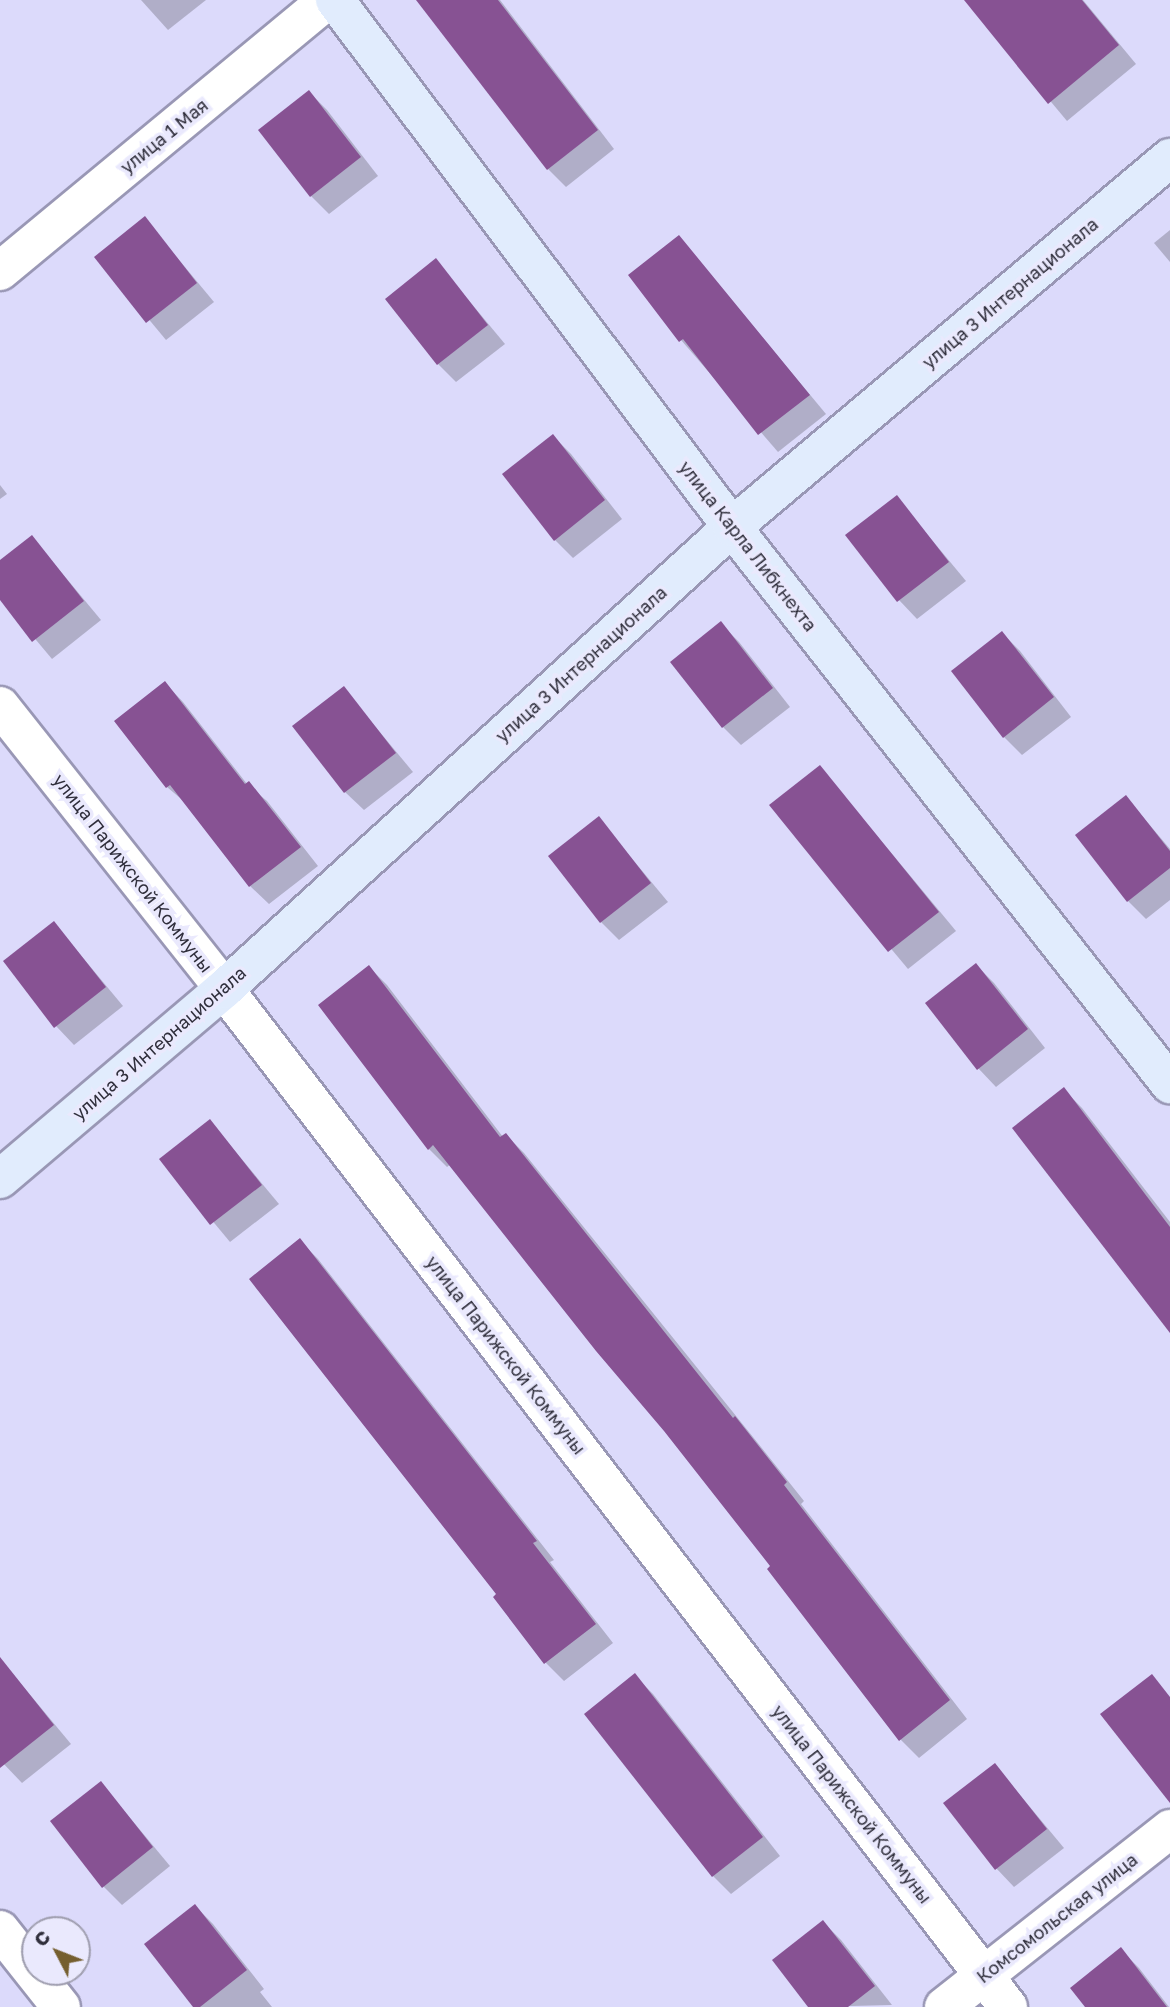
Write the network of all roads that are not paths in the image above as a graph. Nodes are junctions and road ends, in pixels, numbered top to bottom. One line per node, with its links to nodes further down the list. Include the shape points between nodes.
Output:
1 (328, 0): 4 (street, улица 1 Мая)
2 (335, 0): 5 (main road, улица Карла Либкнехта)
3 (1170, 158): 5 (main road, улица 3 Интернационала)
4 (0, 271)
5 (732, 527): 7 (main road, улица 3 Интернационала); 8 (main road, улица Карла Либкнехта)
6 (0, 706): 7 (street, улица Парижской Коммуны)
7 (224, 989): 9 (main road, улица 3 Интернационала); 12 (street, улица Парижской Коммуны)
8 (1170, 1084)
9 (0, 1179)
10 (1170, 1829): 12 (street, Комсомольская улица)
11 (0, 1930): 13 (street)
12 (984, 1976): 14 (street, Комсомольская улица); 15 (street, улица Парижской Коммуны)
13 (61, 2007)
14 (944, 2007)
15 (1008, 2007)

